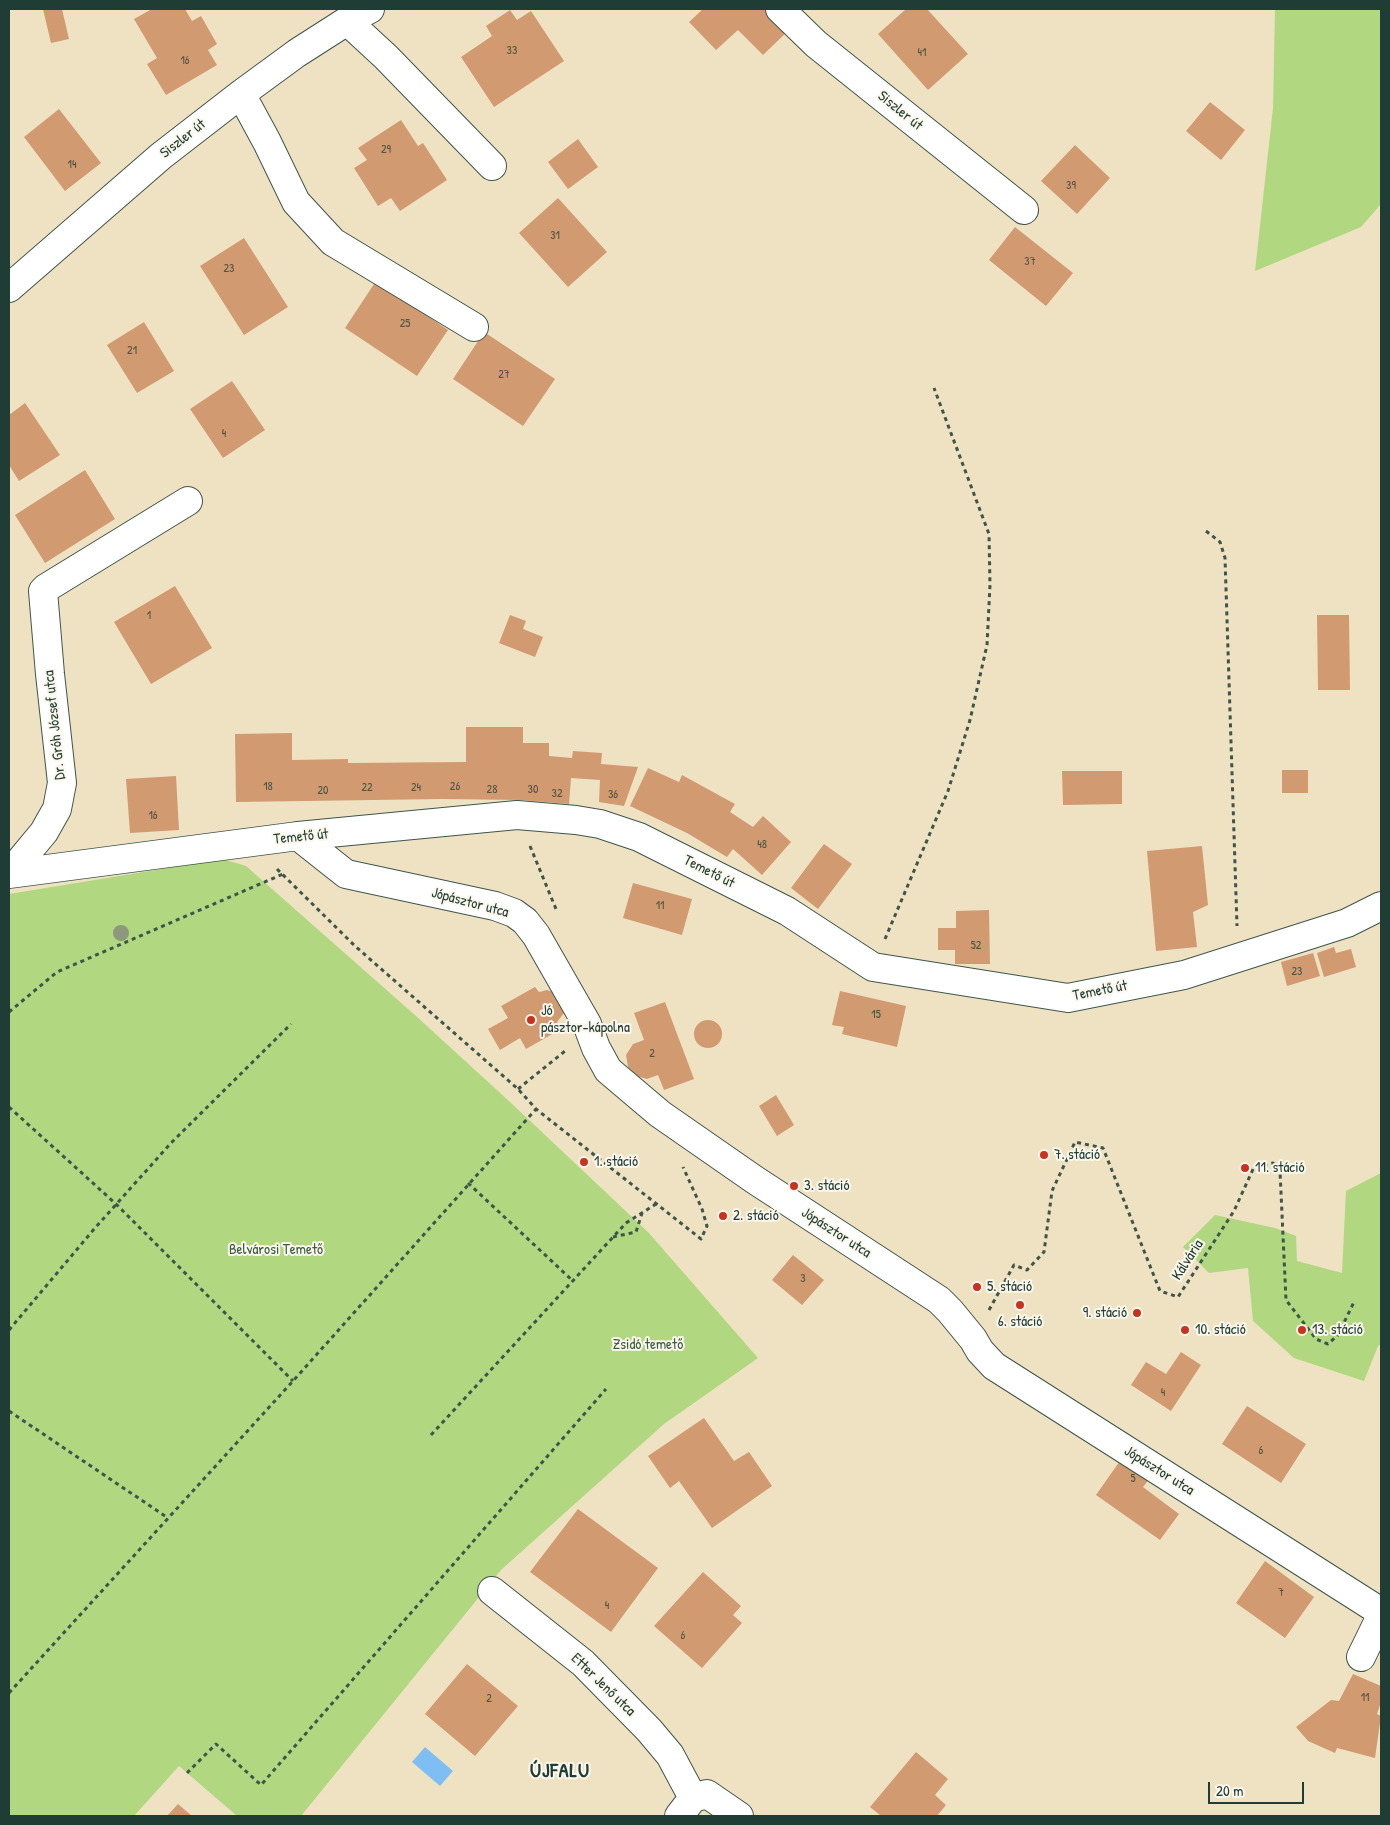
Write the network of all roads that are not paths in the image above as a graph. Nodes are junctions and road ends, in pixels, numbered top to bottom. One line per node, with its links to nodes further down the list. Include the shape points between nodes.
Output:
1 (780, 9): 5 (street, Siszler út, via 816,44)
2 (358, 15): 3 (street, Siszler út); 4 (street, via 386,57)
3 (240, 94): 6 (street, Siszler út, via 160,156); 7 (street, via 296,202 334,242)
4 (492, 166)
5 (1024, 210)
6 (9, 288)
7 (474, 326)
8 (188, 501): 10 (street, Dr. Gróh József utca, via 43,591 62,783 57,809 44,832)
9 (298, 836): 10 (street, Temető út); 11 (street, Temető út, via 517,815 600,824 639,837 787,911 873,967 1068,998 1184,975 1347,923); 13 (street, Jópásztor utca, via 346,874 495,906 514,913 536,935 587,1024 608,1070 660,1114 939,1300 994,1366)
10 (10, 873)
11 (1381, 906)
12 (492, 1591): 16 (street, Etter Jenő utca, via 584,1663 670,1755)
13 (1381, 1612)
14 (1381, 1616): 15 (street)
15 (1361, 1656)
16 (686, 1807): 17 (street, Etter Jenő utca, via 708,1794)
17 (739, 1816)

